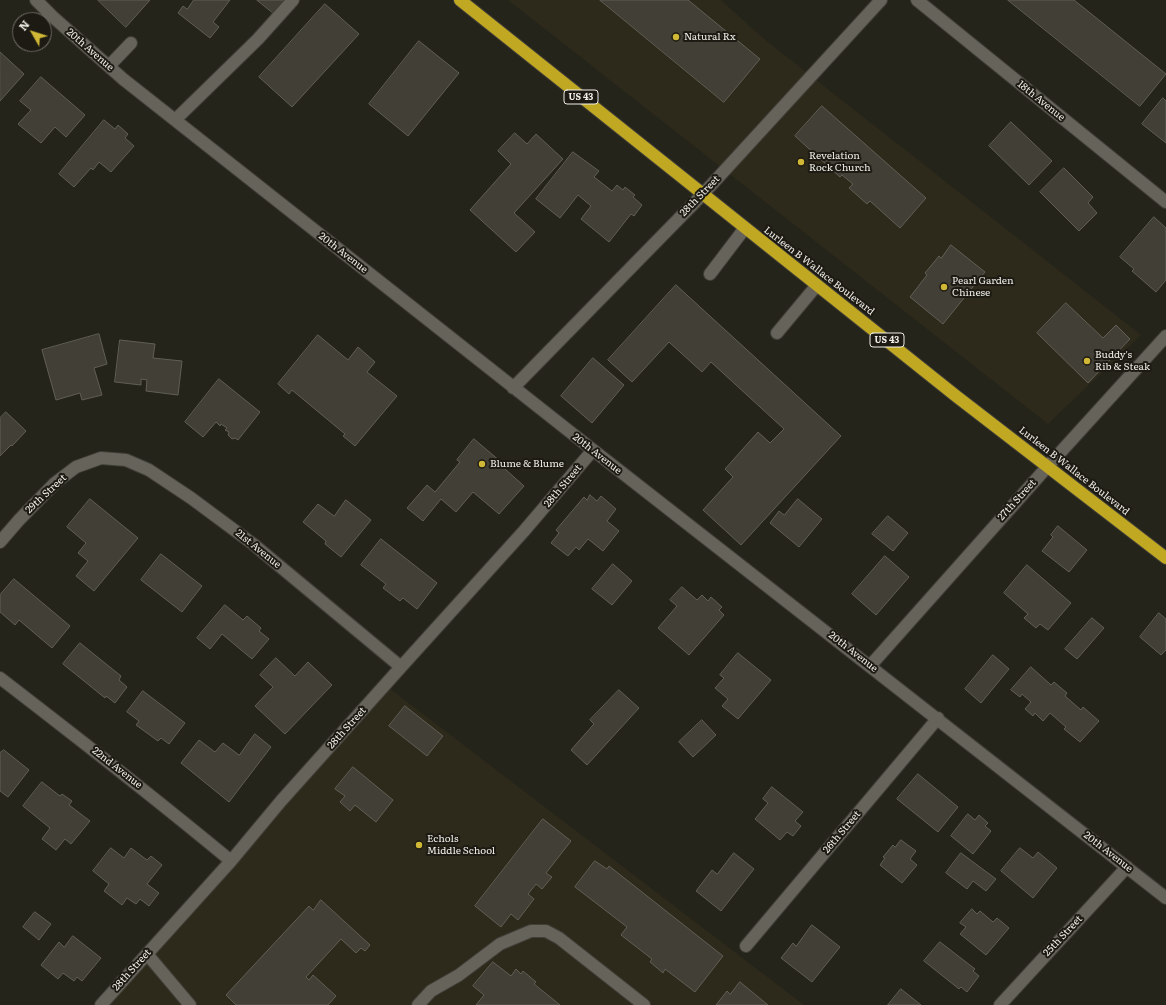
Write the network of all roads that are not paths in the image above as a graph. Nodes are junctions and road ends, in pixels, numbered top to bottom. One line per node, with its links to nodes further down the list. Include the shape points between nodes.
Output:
1 (36, 0): 7 (street, 20th Avenue)
2 (293, 0): 8 (street, via 258,39)
3 (460, 0): 9 (highway, Lurleen B Wallace Boulevard / US 43)
4 (881, 0): 9 (street, 28th Street)
5 (917, 0): 10 (street, 18th Avenue)
6 (131, 43): 7 (street)
7 (109, 66): 8 (street, 20th Avenue)
8 (175, 120): 16 (street, 20th Avenue)
9 (703, 194): 11 (highway, Lurleen B Wallace Boulevard / US 43); 16 (street, 28th Street)
10 (1166, 202)
11 (745, 228): 12 (street); 13 (highway, Lurleen B Wallace Boulevard / US 43)
12 (710, 274)
13 (817, 285): 14 (street); 19 (highway, Lurleen B Wallace Boulevard / US 43)
14 (777, 333)
15 (1166, 336): 19 (street, 27th Street)
16 (513, 388): 17 (street, 20th Avenue)
17 (593, 450): 22 (street, 20th Avenue); 23 (street, 28th Street)
18 (101, 458): 20 (street, 29th Street, via 76,467 55,483); 23 (street, 21st Avenue, via 126,460 149,470 191,498 253,544)
19 (1048, 466): 21 (highway, Lurleen B Wallace Boulevard / US 43); 22 (street, 27th Street)
20 (0, 542)
21 (1166, 558)
22 (870, 666): 25 (street, 20th Avenue)
23 (401, 667): 26 (street, 28th Street)
24 (0, 678): 26 (street, 22nd Avenue)
25 (938, 718): 27 (street, 20th Avenue); 29 (street, 26th Street)
26 (231, 861): 30 (street, 28th Street)
27 (1127, 867): 28 (street, 20th Avenue); 35 (street, 25th Street)
28 (1166, 898)
29 (746, 946)
30 (146, 954): 31 (street, 28th Street); 32 (street)
31 (101, 1005)
32 (190, 1005)
33 (418, 1005): 34 (street, via 431,990 459,975 500,944 531,931 546,931 559,938)
34 (644, 1005)
35 (1000, 1005)

